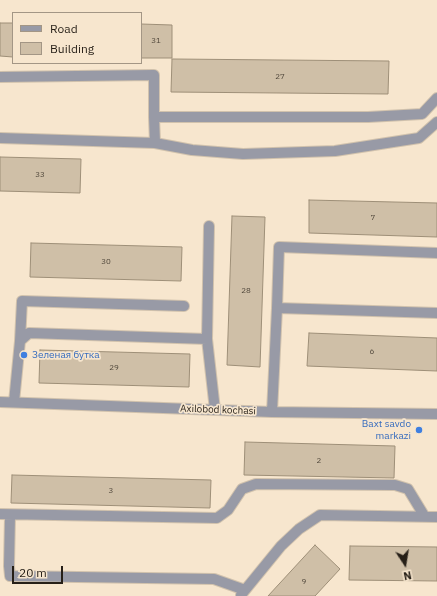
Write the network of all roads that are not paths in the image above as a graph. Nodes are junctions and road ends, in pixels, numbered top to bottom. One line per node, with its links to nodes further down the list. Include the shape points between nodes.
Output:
1 (0, 76): 3 (street, via 154,75)
2 (437, 98): 3 (street, via 422,114 368,117)
3 (154, 117): 6 (street)
4 (437, 122): 6 (street, via 419,138 335,151 243,154 192,150)
5 (0, 138): 6 (street)
6 (155, 143)
7 (209, 226): 12 (street)
8 (437, 253): 10 (street, via 279,247)
9 (184, 306): 13 (street, via 22,301)
10 (277, 308): 11 (street); 17 (street)
11 (437, 313)
12 (207, 339): 13 (street, via 29,333); 16 (street)
13 (20, 341): 15 (street)
14 (0, 402): 15 (street, Axilobod kochasi)
15 (14, 402): 16 (street, Axilobod kochasi)
16 (214, 410): 17 (street, Axilobod kochasi)
17 (272, 412): 18 (street, Axilobod kochasi)
18 (437, 414)
19 (5, 515): 20 (street, via 217,518 228,510 242,489 256,484 395,485 408,489); 22 (street, via 10,576 214,579)
20 (425, 517): 21 (street); 22 (street, via 320,515 299,529 281,546)
21 (437, 518)
22 (243, 593)

